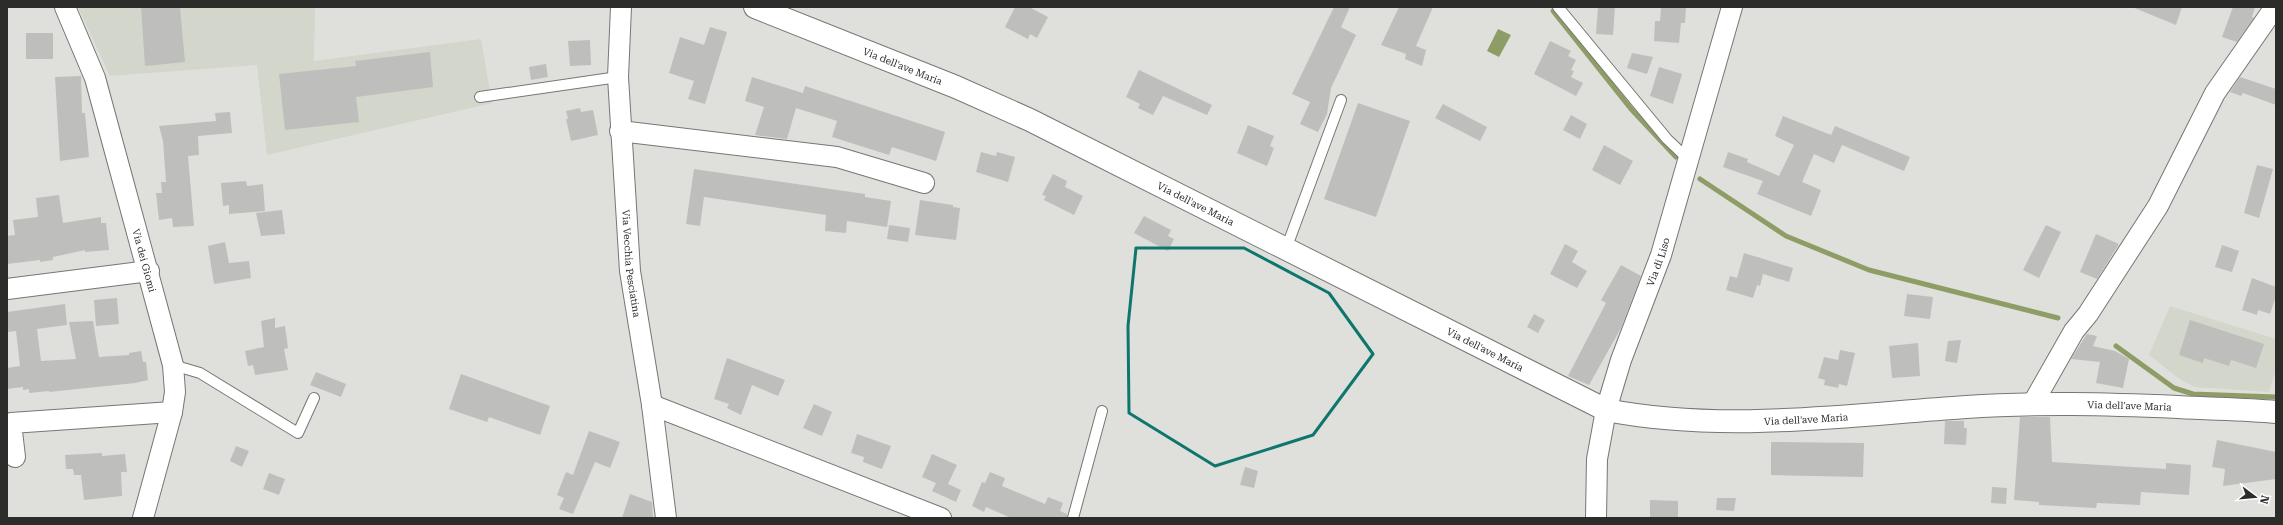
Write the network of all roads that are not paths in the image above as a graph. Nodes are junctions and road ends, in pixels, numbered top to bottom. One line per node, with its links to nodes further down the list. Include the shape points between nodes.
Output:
1 (65, 7): 14 (street, Via dei Giomi, via 95,78)
2 (621, 7): 7 (street, Via Vecchia Pesciatina)
3 (755, 7): 13 (street, Via dell'ave Maria, via 956,87 1030,120)
4 (1558, 7): 11 (lane, via 1667,139)
5 (1732, 7): 11 (street, Via di Liso)
6 (2275, 7): 18 (street, via 2215,93 2158,206 2088,314 2074,331)
7 (618, 77): 8 (lane); 10 (street, Via Vecchia Pesciatina)
8 (480, 97)
9 (1341, 100): 13 (lane)
10 (620, 131): 12 (street, via 837,157); 19 (street, Via Vecchia Pesciatina, via 630,271)
11 (1688, 159): 20 (street, Via di Liso, via 1661,255 1621,360)
12 (924, 183)
13 (1286, 249): 20 (street, Via dell'ave Maria)
14 (149, 271): 15 (street); 16 (street, Via dei Giomi)
15 (7, 289)
16 (173, 365): 17 (lane, via 200,373 298,433); 22 (street, Via dei Giomi)
17 (314, 398)
18 (2033, 403): 20 (street, Via dell'ave Maria, via 1762,422 1693,421); 23 (street, Via dell'ave Maria, via 2145,405)
19 (652, 405): 26 (street, Via Vecchia Pesciatina); 27 (street)
20 (1606, 410): 29 (street, Via di Liso, via 1598,459)
21 (1102, 411): 28 (lane)
22 (172, 412): 24 (street, via 11,423); 25 (street, Via dei Giomi)
23 (2276, 412)
24 (15, 458)
25 (143, 518)
26 (666, 518)
27 (941, 518)
28 (1073, 518)
29 (1596, 518)

